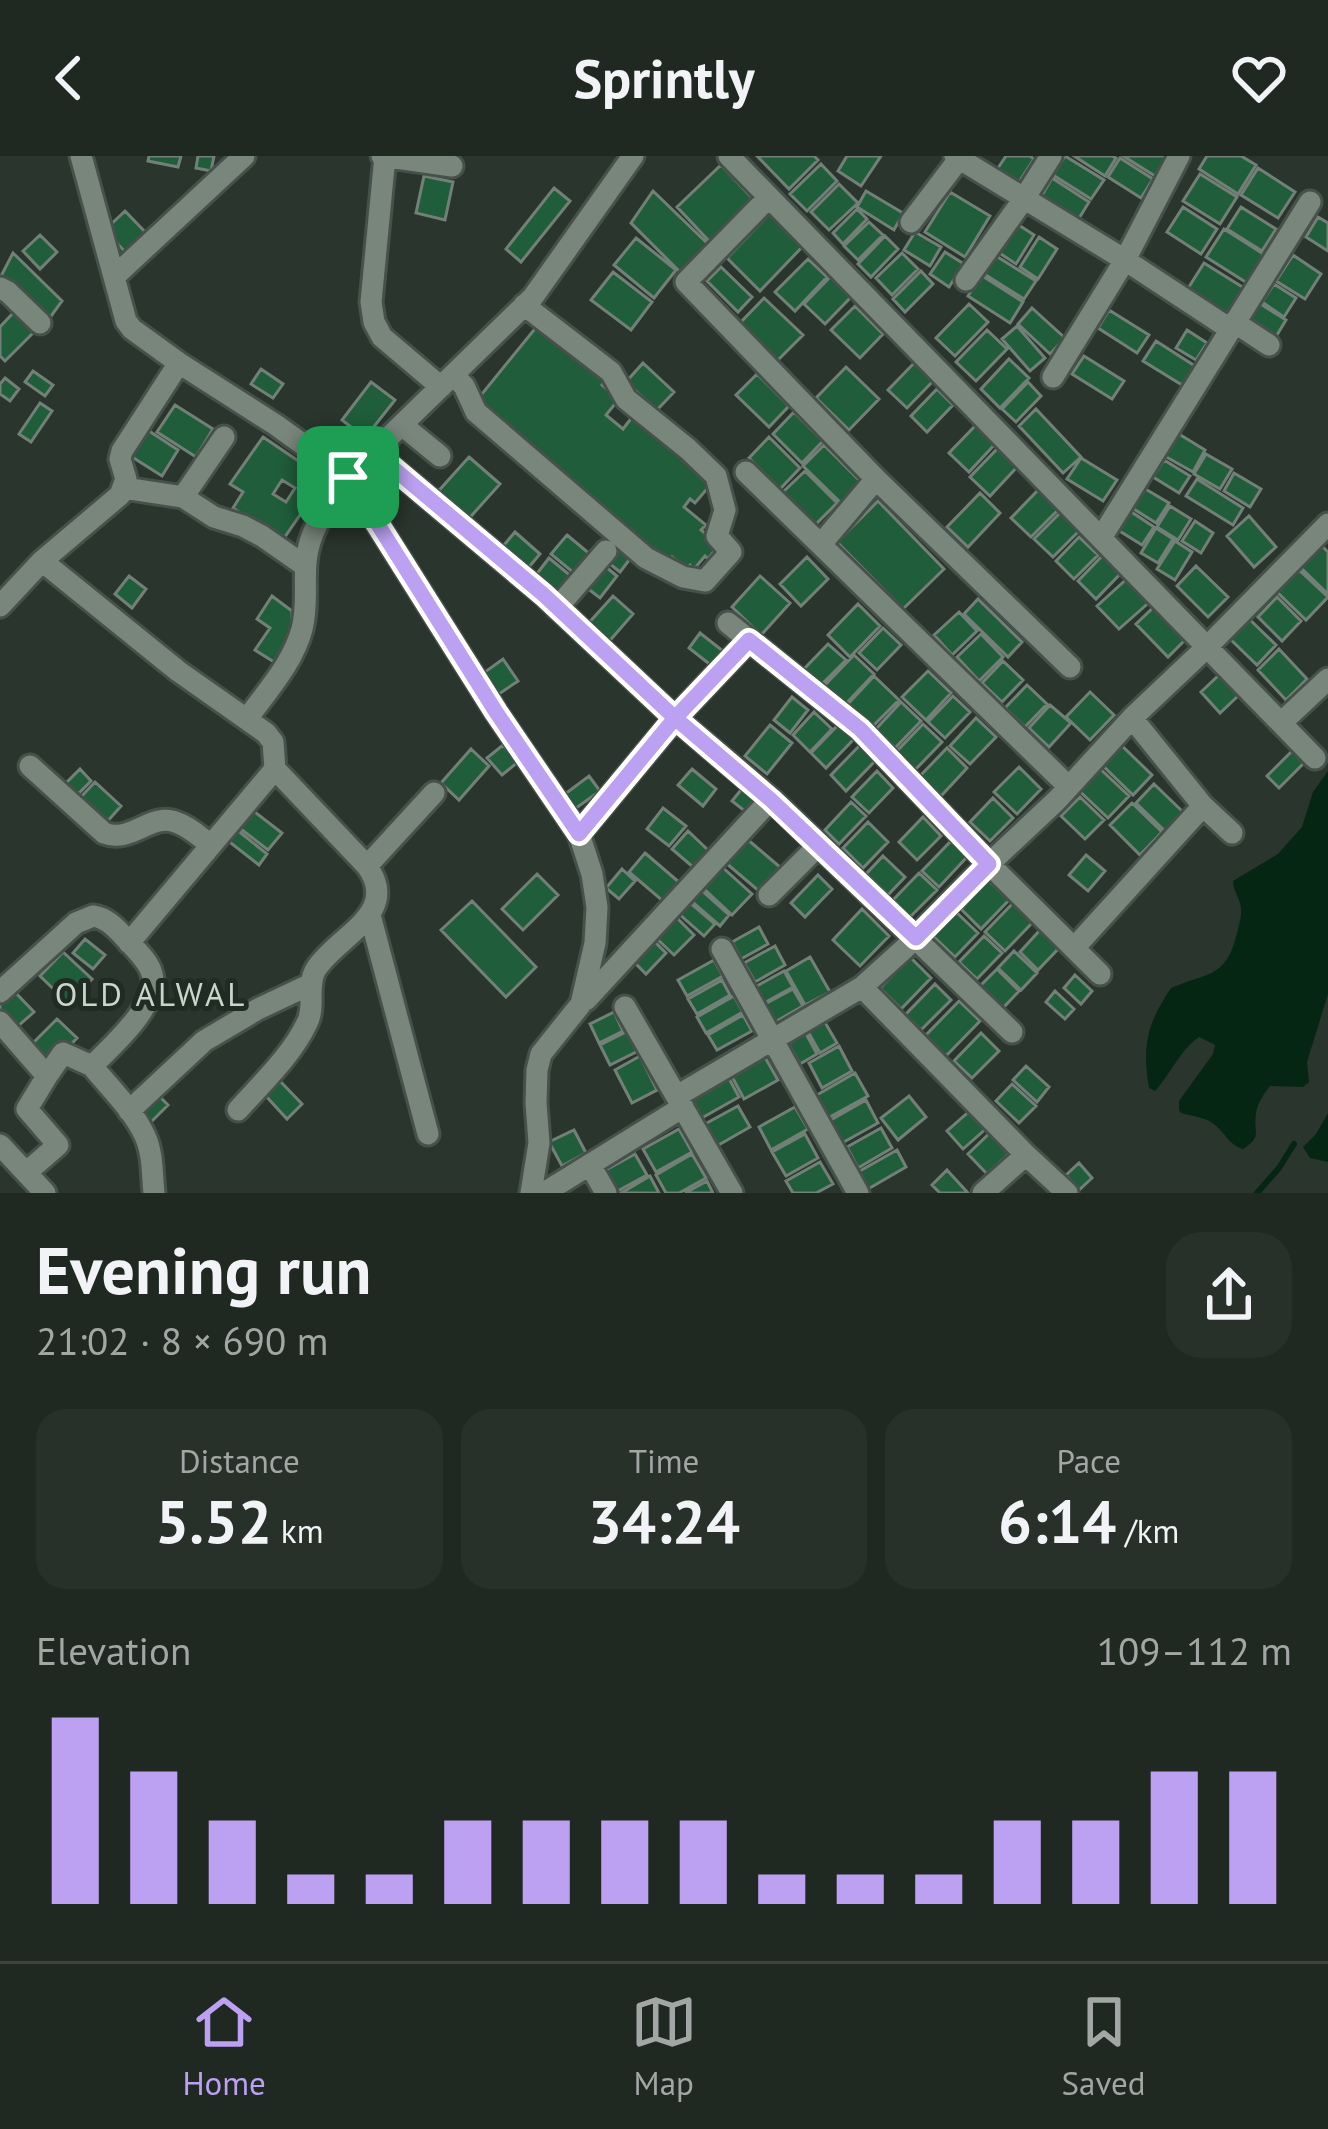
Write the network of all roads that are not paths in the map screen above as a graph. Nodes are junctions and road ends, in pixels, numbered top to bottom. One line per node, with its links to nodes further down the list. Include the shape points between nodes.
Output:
1 (81, 156): 15 (street)
2 (244, 156): 15 (street)
3 (384, 156): 9 (street); 24 (street, via 374,322 382,337)
4 (633, 156): 18 (street)
5 (729, 156): 10 (street)
6 (1051, 156): 11 (street)
7 (1179, 156): 14 (street)
8 (957, 158): 11 (street); 13 (street)
9 (452, 166)
10 (769, 197): 31 (street, via 686,282); 35 (street)
11 (1023, 200): 14 (street); 16 (street)
12 (1310, 202): 20 (street)
13 (911, 222)
14 (1125, 260): 20 (street); 23 (street)
15 (116, 275): 22 (street, via 126,321)
16 (966, 280)
17 (0, 288): 19 (street)
18 (524, 305): 24 (street); 24 (street, via 611,372 626,399 716,476 725,510 717,536 731,552 705,581 646,558 476,412 464,386)
19 (40, 323)
20 (1232, 326): 21 (street); 35 (street)
21 (1269, 345)
22 (179, 363): 30 (street); 32 (street, via 122,451)
23 (1053, 377)
24 (447, 381): 25 (street)
25 (406, 429): 27 (street); 28 (street)
26 (224, 437): 33 (street)
27 (384, 453): 30 (street); 41 (street)
28 (440, 456)
29 (746, 472): 36 (street)
30 (348, 477): 39 (street, via 316,523); 59 (street)
31 (876, 479): 36 (street); 45 (street)
32 (124, 488): 33 (street); 38 (street)
33 (183, 497): 39 (street)
34 (1328, 524): 44 (street)
35 (1101, 538): 44 (street)
36 (822, 543): 54 (street)
37 (606, 550): 41 (street)
38 (42, 561): 40 (street); 49 (street)
39 (305, 566): 49 (street, via 301,632)
40 (0, 606)
41 (557, 608): 47 (street)
42 (728, 622): 43 (street)
43 (749, 640): 47 (street); 62 (street, via 860,729)
44 (1207, 647): 48 (street); 50 (street)
45 (1070, 667)
46 (1328, 679): 50 (street)
47 (675, 718): 56 (street); 59 (street)
48 (1132, 718): 54 (street); 57 (street)
49 (247, 719): 53 (street, via 273,742)
50 (1281, 723): 51 (street)
51 (1315, 758)
52 (30, 766): 61 (street, via 104,833 124,836 167,820)
53 (275, 769): 61 (street); 63 (street)
54 (1069, 787): 62 (street)
55 (434, 793): 63 (street)
56 (771, 800): 60 (street); 74 (street)
57 (1203, 806): 58 (street); 68 (street)
58 (1232, 832)
59 (579, 834): 74 (street, via 597,907)
60 (819, 844): 64 (street); 66 (street)
61 (211, 845): 67 (street)
62 (989, 864): 66 (street); 68 (street)
63 (368, 866): 65 (street, via 377,888)
64 (769, 895)
65 (370, 915): 71 (street); 84 (street)
66 (916, 938): 72 (street); 77 (street)
67 (129, 943): 73 (street, via 101,916 84,918); 79 (street, via 153,987)
68 (1075, 947): 70 (street)
69 (722, 950): 78 (street)
70 (1100, 974)
71 (311, 984): 82 (street, via 309,1020); 83 (street, via 204,1041)
72 (862, 987): 78 (street); 86 (street)
73 (0, 992)
74 (581, 1004): 91 (street, via 541,1054)
75 (625, 1007): 81 (street)
76 (0, 1022): 80 (street)
77 (1012, 1032)
78 (773, 1039): 81 (street); 95 (street)
79 (92, 1066): 80 (street, via 62,1053); 83 (street)
80 (47, 1076): 88 (street, via 27,1109 58,1145)
81 (680, 1101): 87 (street); 94 (street)
82 (238, 1110)
83 (129, 1111): 90 (street, via 146,1137)
84 (428, 1134)
85 (0, 1145): 88 (street)
86 (1026, 1155): 96 (street); 97 (street)
87 (590, 1165): 92 (street); 93 (street)
88 (27, 1172): 89 (street)
89 (45, 1193)
90 (154, 1193)
91 (531, 1193)
92 (544, 1193)
93 (606, 1193)
94 (732, 1193)
95 (858, 1193)
96 (983, 1193)
97 (1067, 1193)

